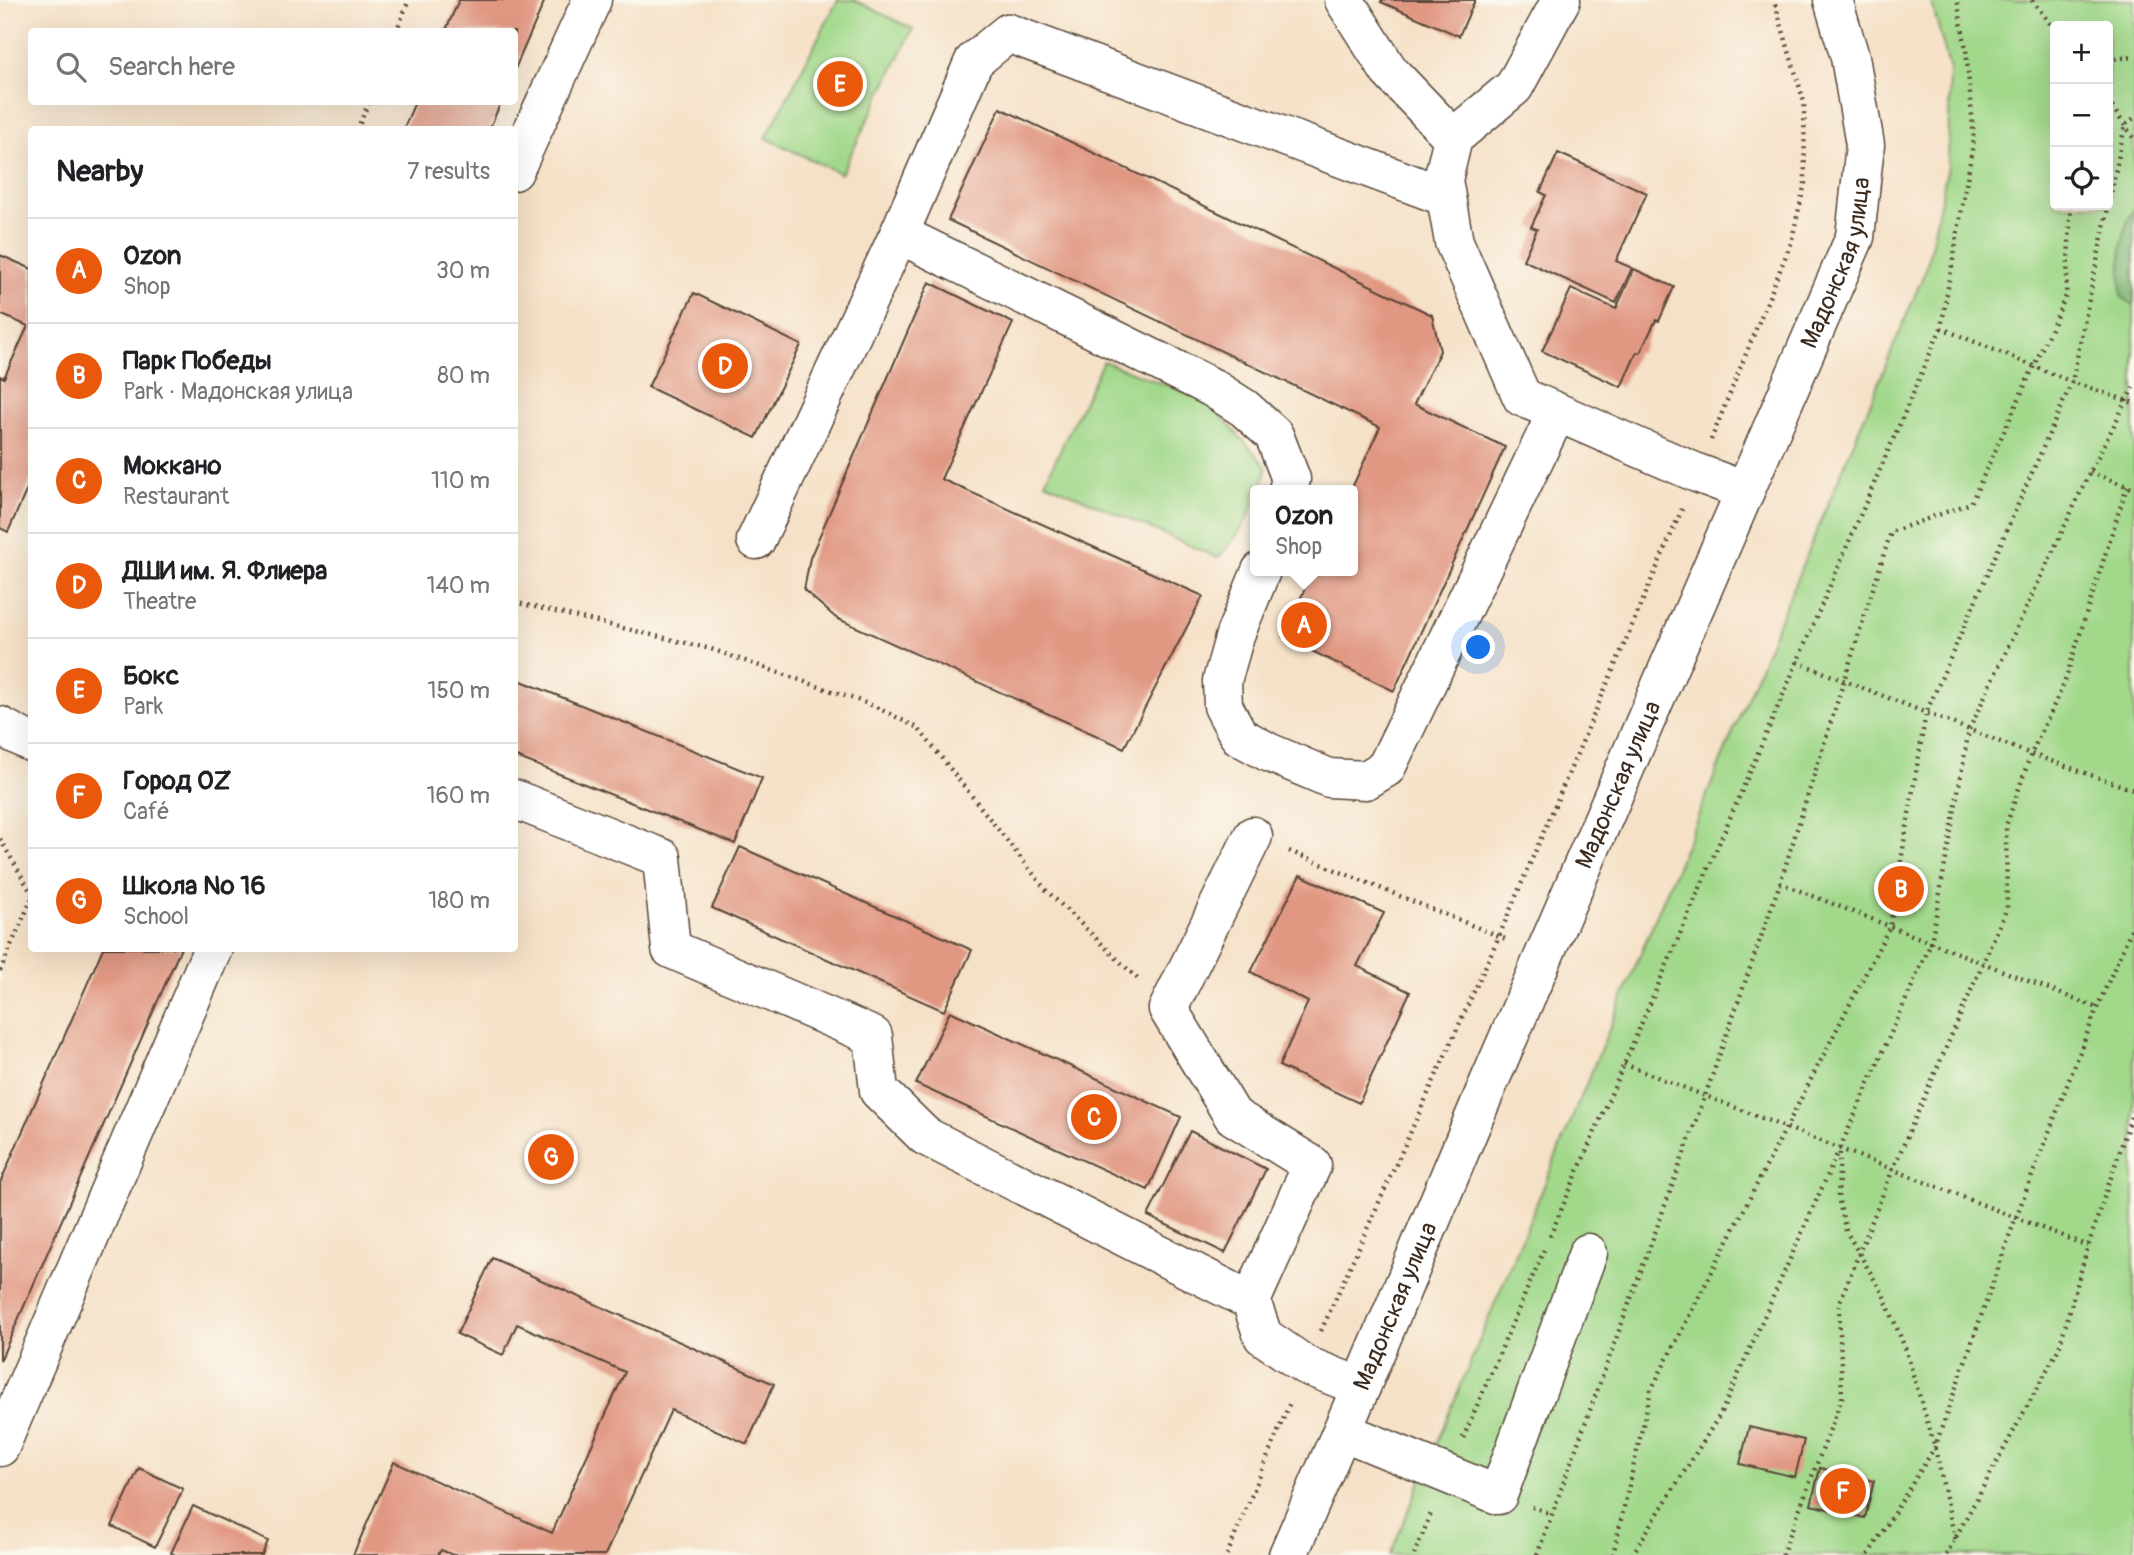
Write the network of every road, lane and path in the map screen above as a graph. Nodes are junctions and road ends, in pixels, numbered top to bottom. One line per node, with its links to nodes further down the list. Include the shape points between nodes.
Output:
1 (409, 0): 10 (path)
2 (592, 0): 20 (main road)
3 (1344, 0): 18 (main road, via 1389,71)
4 (1561, 0): 18 (main road, via 1514,86)
5 (1774, 0): 32 (path, via 1804,102 1805,183 1791,243)
6 (1833, 0): 36 (main road, Мадонская улица, via 1850,57 1865,145 1855,237)
7 (1956, 0): 24 (path, via 1966,49 1974,139)
8 (2032, 0): 9 (path)
9 (2050, 23)
10 (398, 28)
11 (2134, 57): 12 (path)
12 (2113, 59)
13 (368, 105): 17 (path)
14 (2113, 108): 16 (path)
15 (2134, 118): 16 (path)
16 (2125, 125): 19 (path); 26 (path)
17 (359, 126)
18 (1453, 138): 21 (main road, via 1443,180)
19 (2134, 139)
20 (518, 162)
21 (1446, 197): 23 (main road, via 1008,33 974,61); 30 (main road, via 1454,242 1522,397)
22 (2071, 210): 25 (path, via 2066,296)
23 (899, 234): 33 (main road, via 1211,387 1244,408 1274,435); 37 (main road)
24 (1941, 328): 25 (path); 40 (path)
25 (2033, 366): 26 (path); 41 (path, via 1971,503 1891,531)
26 (2072, 382): 28 (path); 42 (path)
27 (2134, 386): 28 (path)
28 (2126, 401): 29 (path); 31 (path)
29 (2134, 403)
30 (1557, 412): 32 (main road); 38 (main road, via 1386,768 1366,779 1329,778 1268,752 1239,736 1223,706 1222,681)
31 (2090, 472): 34 (path); 44 (path)
32 (1698, 473): 36 (main road); 56 (path)
33 (1289, 485)
34 (2127, 486): 35 (path); 46 (path, via 2064,684)
35 (2134, 489)
36 (1745, 491): 59 (main road, Мадонская улица)
37 (755, 540)
38 (1259, 576)
39 (518, 604): 63 (path, via 711,649 874,706 918,728 1046,890)
40 (1797, 662): 41 (path); 64 (path)
41 (1844, 681): 42 (path); 51 (path)
42 (1926, 713): 44 (path); 55 (path)
43 (0, 726): 45 (main road)
44 (1969, 730): 46 (path); 57 (path)
45 (28, 741)
46 (2031, 754): 47 (path); 60 (path, via 2006,826 2007,908)
47 (2134, 790)
48 (518, 801): 74 (main road, via 662,858 671,949 873,1036 879,1091 925,1136)
49 (1253, 836): 56 (path); 63 (main road)
50 (0, 839): 52 (path)
51 (1780, 883): 55 (path); 65 (path)
52 (28, 889)
53 (28, 905): 61 (path)
54 (2134, 923): 62 (path)
55 (1890, 926): 57 (path); 67 (path)
56 (1499, 936): 59 (path); 75 (path)
57 (1931, 943): 60 (path); 68 (path)
58 (211, 952): 78 (main road)
59 (1545, 956): 76 (main road, Мадонская улица)
60 (1983, 963): 62 (path); 69 (path)
61 (0, 971)
62 (2097, 1008): 70 (path)
63 (1168, 1009): 74 (main road, via 1233,1116 1312,1165)
64 (1624, 1064): 65 (path); 80 (path)
65 (1705, 1096): 67 (path); 85 (path)
66 (2134, 1108): 71 (path)
67 (1787, 1128): 68 (path); 86 (path, via 1651,1390)
68 (1840, 1148): 69 (path); 73 (path, via 1838,1197 1846,1231); 87 (path, via 1721,1413)
69 (1893, 1169): 70 (path); 73 (path)
70 (2016, 1217): 71 (path); 79 (path)
71 (2088, 1246): 81 (path, via 2059,1348)
72 (1588, 1253): 80 (main road, via 1498,1495)
73 (1858, 1253): 79 (path, via 1883,1294 1905,1348); 88 (path, via 1839,1303 1842,1398)
74 (1251, 1301): 75 (main road, via 1263,1336)
75 (1306, 1365): 76 (main road); 82 (path)
76 (1361, 1387): 77 (main road, Мадонская улица)
77 (1342, 1431): 80 (main road); 83 (main road, Мадонская улица)
78 (0, 1447)
79 (1935, 1447): 81 (path); 89 (path)
80 (1448, 1473): 84 (path)
81 (1955, 1539): 90 (path)
82 (1227, 1555)
83 (1288, 1555)
84 (1413, 1555)
85 (1537, 1555)
86 (1613, 1555)
87 (1632, 1555)
88 (1782, 1555)
89 (1868, 1555)
90 (1946, 1555)

